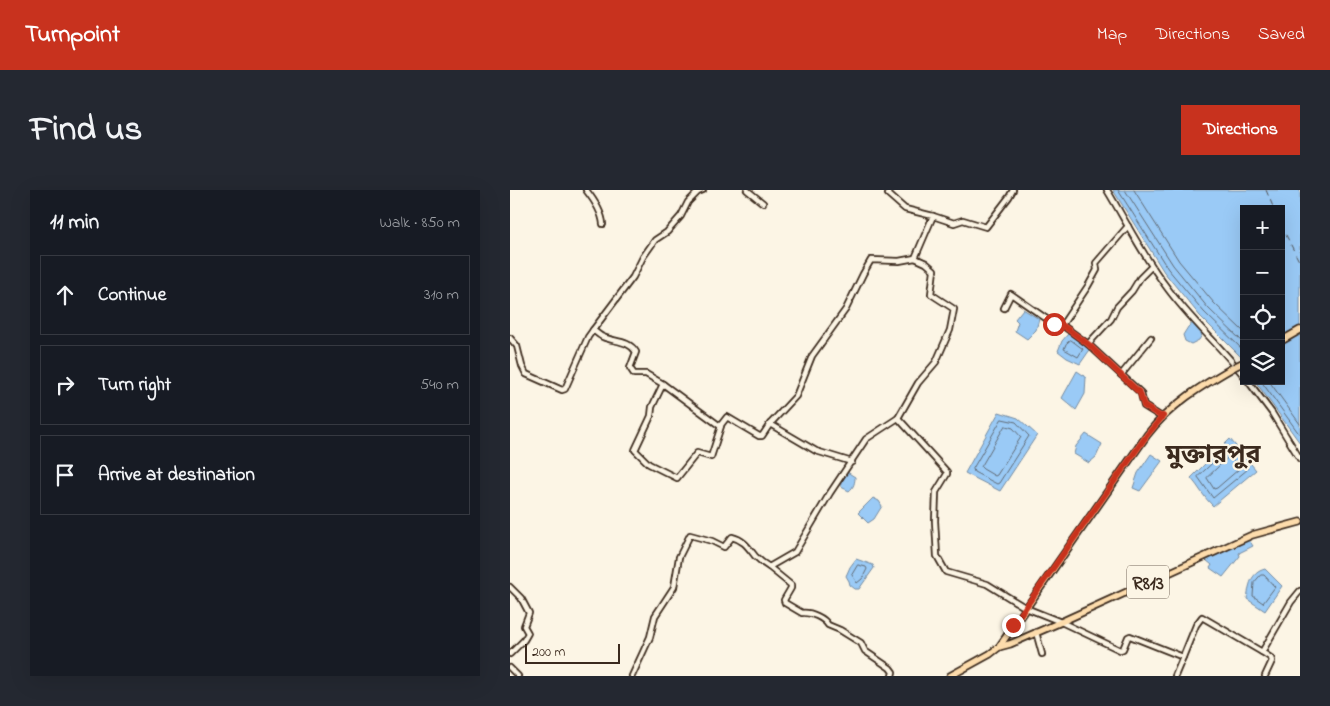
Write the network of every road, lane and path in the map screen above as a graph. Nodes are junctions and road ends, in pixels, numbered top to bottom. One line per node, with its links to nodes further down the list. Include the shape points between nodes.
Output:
1 (586, 190): 9 (street, via 594,199)
2 (703, 190): 15 (street, via 688,202 667,232 655,240 633,277)
3 (747, 190): 7 (street)
4 (890, 190): 8 (street, via 888,194 905,209)
5 (1012, 190): 8 (street, via 986,227 963,220 954,223)
6 (1107, 190): 10 (street)
7 (763, 203)
8 (933, 216): 11 (street)
9 (604, 224)
10 (1128, 226): 12 (street); 14 (street, via 1096,262 1097,270)
11 (915, 258): 27 (street, via 934,270 931,294 954,311 939,356); 28 (street, via 899,262 871,260 846,309 812,356 796,396)
12 (1151, 267): 20 (street); 22 (street)
13 (1004, 308): 14 (street, via 1011,294 1054,324)
14 (1062, 325): 20 (street)
15 (593, 330): 17 (street, via 563,390 526,374 518,346); 24 (street, via 604,338 623,342 634,349 636,352 630,368 634,374 646,374)
16 (1300, 330): 19 (main road)
17 (510, 338)
18 (1151, 338): 23 (street)
19 (1283, 340)
20 (1088, 344): 23 (street)
21 (1240, 364): 26 (main road, bridge, via 1195,390)
22 (1240, 371)
23 (1121, 375): 26 (street, via 1140,393 1144,406)
24 (663, 384): 29 (street); 29 (street, via 635,450 649,464 677,478 697,453 711,457)
25 (1251, 385): 30 (street)
26 (1163, 416): 36 (main road)
27 (898, 418): 31 (street, via 866,439); 36 (street, via 947,472 936,492 935,521 937,556 946,572 987,584)
28 (770, 424): 29 (street, via 762,436 727,417); 31 (street, via 816,451)
29 (721, 426)
30 (1300, 459)
31 (852, 462): 33 (street, via 795,552)
32 (1300, 522): 37 (main road, R813, via 1252,535)
33 (769, 567): 46 (street, via 738,538 732,537 724,547 690,535 679,557 674,587 655,616 650,637); 47 (street, via 791,585 785,603 802,613 813,614 860,643 865,651 890,668)
34 (510, 587): 41 (street, via 522,598 529,613 524,626 528,633)
35 (1300, 591): 40 (street)
36 (1026, 608): 37 (street); 39 (main road)
37 (1061, 622): 38 (main road, R813); 43 (street, via 1120,650 1129,636)
38 (1036, 632): 39 (main road, R813); 42 (street)
39 (999, 647): 48 (main road)
40 (1262, 652): 43 (street, via 1202,617); 50 (street, via 1272,660)
41 (510, 654)
42 (1042, 654)
43 (1183, 657): 49 (street)
44 (510, 668): 45 (street)
45 (518, 676)
46 (632, 676)
47 (892, 676)
48 (950, 676)
49 (1175, 676)
50 (1265, 676)

